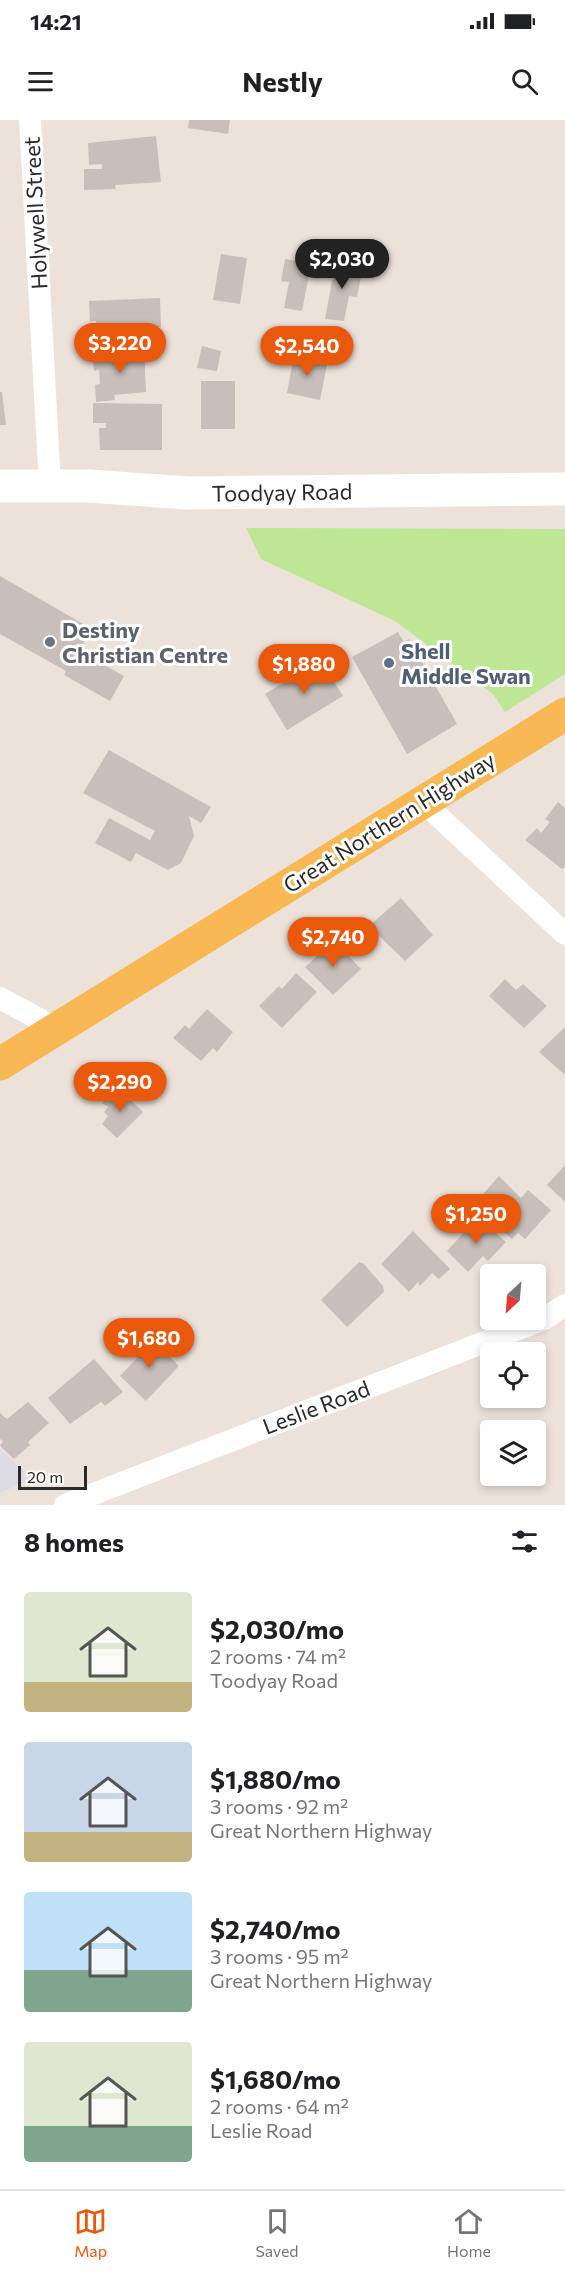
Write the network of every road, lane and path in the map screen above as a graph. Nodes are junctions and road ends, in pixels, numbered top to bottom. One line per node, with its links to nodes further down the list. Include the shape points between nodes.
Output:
1 (30, 120): 3 (street, Holywell Street)
2 (0, 486): 3 (main road, Toodyay Road)
3 (50, 486): 4 (main road, Toodyay Road, via 188,493)
4 (565, 489)
5 (565, 714): 6 (main road, Great Northern Highway)
6 (422, 801): 7 (street); 9 (main road, Great Northern Highway)
7 (565, 934)
8 (0, 998): 9 (street)
9 (57, 1029): 10 (main road, Great Northern Highway)
10 (0, 1064)
11 (565, 1305): 12 (street, Leslie Road, via 544,1318)
12 (65, 1505)

